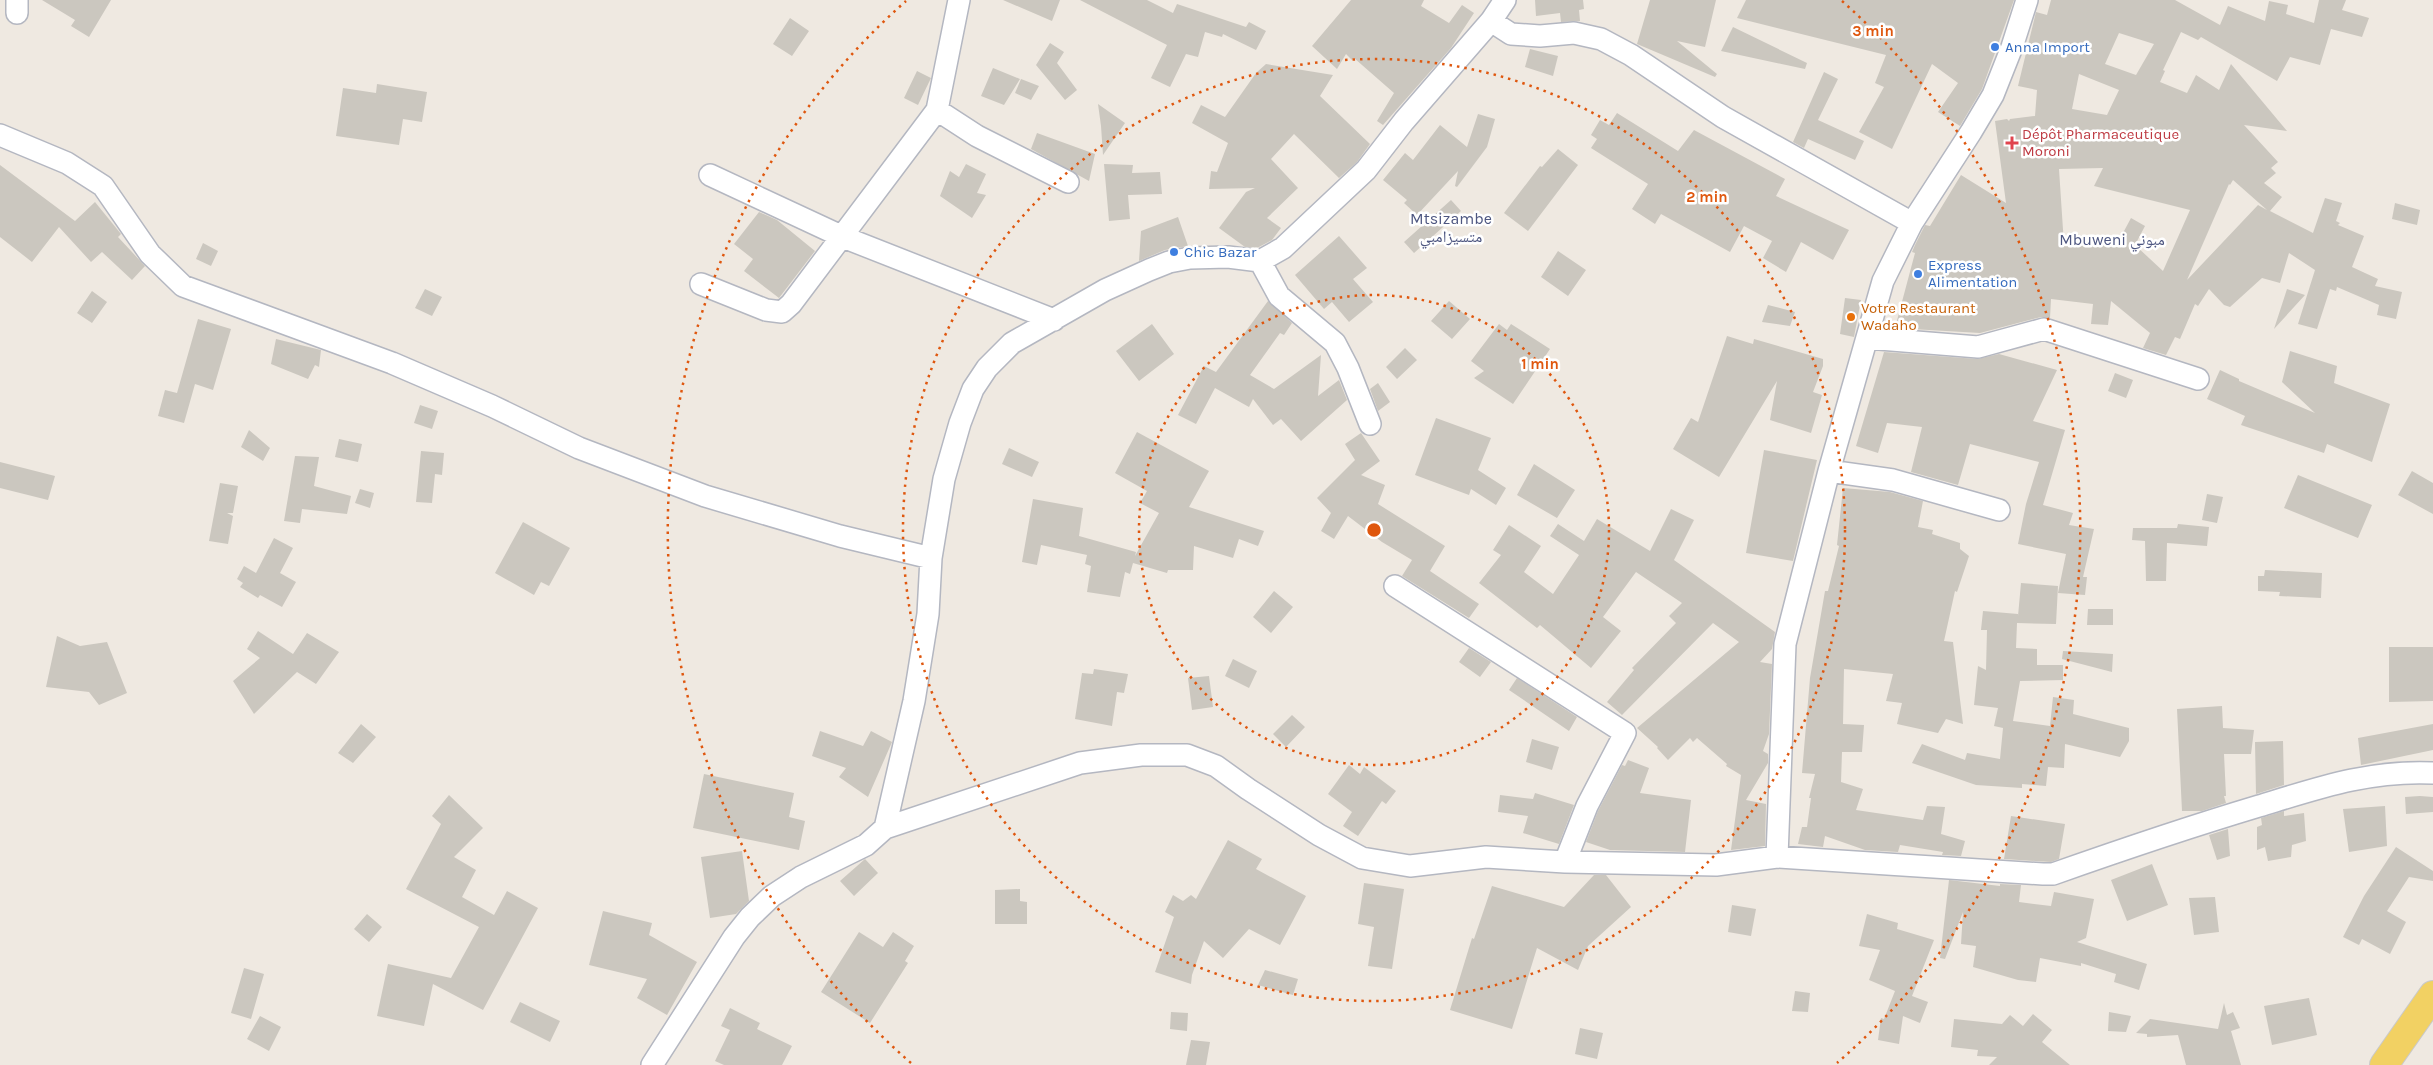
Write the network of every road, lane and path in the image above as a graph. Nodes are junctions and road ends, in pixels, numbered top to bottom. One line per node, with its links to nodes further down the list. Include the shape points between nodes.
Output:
1 (959, 0): 5 (street)
2 (1506, 0): 4 (street)
3 (2027, 0): 9 (street, via 1993,95)
4 (1491, 21): 9 (street, via 1511,34 1574,33 1601,38 1723,117); 11 (street, via 1366,170 1283,248)
5 (937, 110): 8 (street, via 977,136); 10 (street)
6 (0, 135): 19 (street, via 67,163 103,186 150,254 184,286 392,363 578,448 705,496 840,536)
7 (710, 175): 10 (street)
8 (1068, 182)
9 (1912, 223): 14 (street, via 1883,281)
10 (843, 237): 12 (street, via 782,312 766,310); 13 (street)
11 (1260, 261): 13 (street, via 1228,257 1169,262 1105,290); 16 (street, via 1279,296 1335,343)
12 (701, 284)
13 (1054, 320): 19 (street, via 1012,344 987,368 973,389 944,478)
14 (1867, 338): 15 (street, via 1978,347 2044,329); 17 (street)
15 (2198, 379)
16 (1370, 424)
17 (1829, 471): 18 (street, via 1893,480); 23 (street, via 1785,644)
18 (1999, 510)
19 (931, 558): 22 (street, via 928,614 914,701)
20 (1395, 586): 24 (street, via 1625,733 1587,806)
21 (2433, 773): 23 (street, via 2405,772 2349,779 2182,829 2053,874)
22 (885, 828): 24 (street, via 1080,763 1141,755 1187,755 1216,766 1287,815 1362,858 1410,866 1486,857); 26 (street, via 866,845 801,877 750,917)
23 (1777, 857): 24 (street, via 1716,865)
24 (1565, 862)
25 (2433, 995): 27 (main road)
26 (652, 1065)
27 (2384, 1065)

